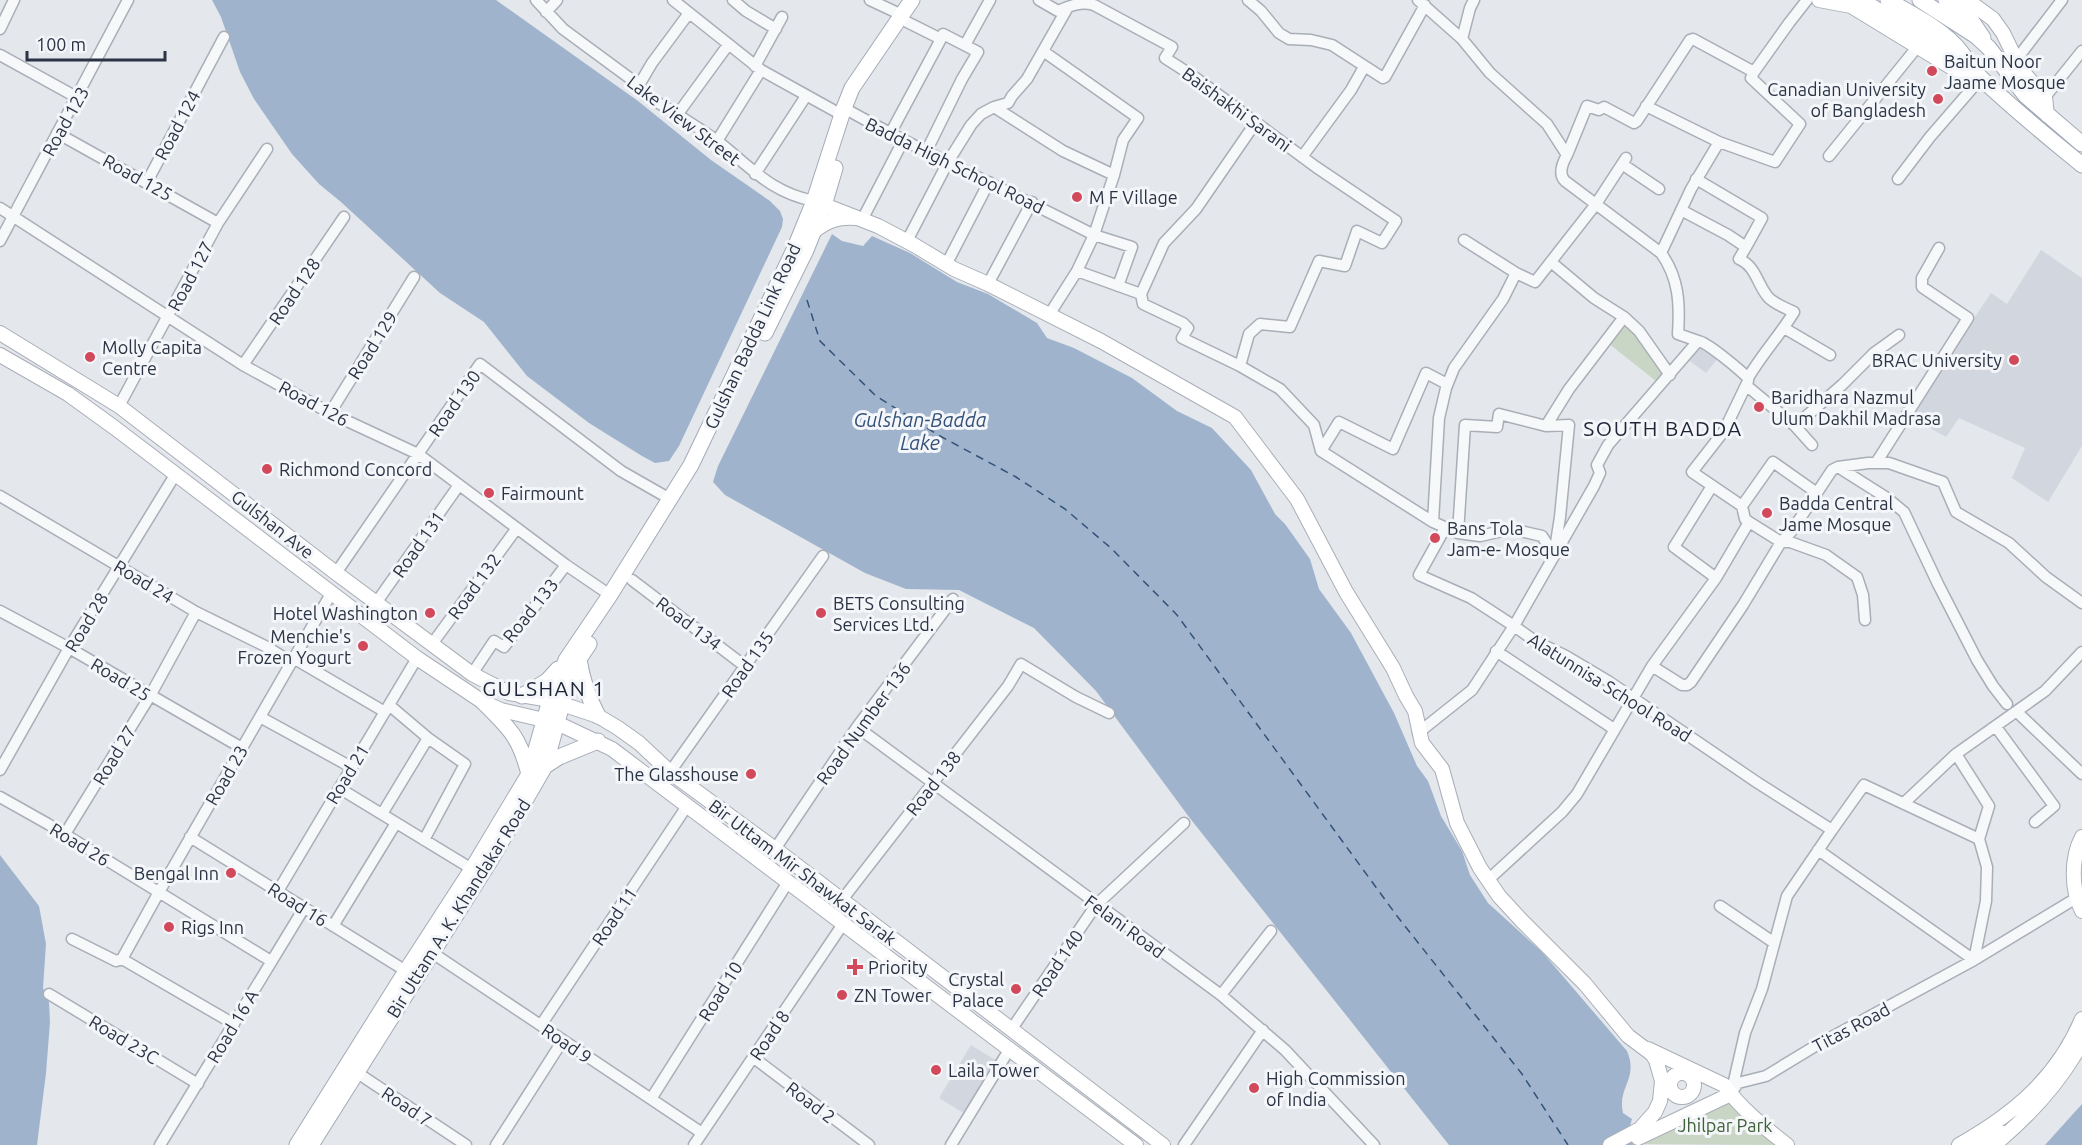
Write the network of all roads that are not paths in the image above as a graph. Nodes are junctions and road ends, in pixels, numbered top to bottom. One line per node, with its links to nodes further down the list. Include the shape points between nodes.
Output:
1 (14, 0): 28 (street)
2 (128, 0): 49 (street, Road 123)
3 (536, 0): 24 (street, Lake View Street)
4 (557, 0): 24 (street)
5 (733, 0): 29 (street)
6 (870, 0): 27 (street)
7 (912, 0): 27 (main road, Gulshan Badda Link Road)
8 (923, 0): 27 (main road, Gulshan Badda Link Road)
9 (990, 0): 34 (street)
10 (1039, 0): 23 (street)
11 (1248, 0): 42 (street, via 1289,39 1332,45)
12 (1474, 0): 32 (street)
13 (1807, 0): 44 (street)
14 (1819, 0): 35 (main road, via 1851,6)
15 (1861, 0): 41 (main road)
16 (1888, 0): 41 (main road, via 1952,42)
17 (1920, 0): 36 (main road)
18 (1946, 0): 22 (main road)
19 (2062, 0): 40 (street)
20 (678, 1): 25 (street, Badda High School Road)
21 (1421, 3): 32 (street); 42 (street, via 1384,78)
22 (1967, 7): 36 (main road); 40 (main road, via 1993,19)
23 (1063, 9): 37 (street); 55 (street, Baishakhi Sarani, via 1074,4 1094,5 1172,47 1165,58)
24 (546, 12): 46 (street, Lake View Street)
25 (689, 13): 33 (street, Badda High School Road); 46 (street)
26 (782, 18): 29 (street)
27 (904, 19): 31 (street); 52 (main road, Gulshan Badda Link Road)
28 (0, 29)
29 (776, 29): 43 (street)
30 (225, 37): 73 (street, Road 124)
31 (941, 39): 34 (street, via 944,34); 57 (street)
32 (1462, 39): 64 (street, via 1490,73 1547,124)
33 (728, 45): 43 (street, Badda High School Road); 53 (street)
34 (965, 45): 63 (street, via 978,52)
35 (1918, 46): 45 (main road, via 1954,69); 65 (street)
36 (1989, 48): 54 (main road, via 2016,86)
37 (1043, 51): 51 (street, via 1008,104); 70 (street, via 1138,118 1123,140)
38 (2082, 51): 48 (street)
39 (0, 55): 49 (street)
40 (2016, 60): 48 (main road)
41 (1968, 65): 45 (main road)
42 (1364, 67): 66 (street)
43 (758, 68): 47 (street, Badda High School Road); 58 (street)
44 (1754, 72): 50 (street, via 1693,39); 61 (street, via 1751,78 1800,124 1775,162)
45 (1981, 78): 68 (main road); 72 (street)
46 (639, 85): 53 (street, Lake View Street, via 645,95)
47 (806, 96): 52 (street, Badda High School Road); 69 (street)
48 (2045, 97): 54 (main road)
49 (78, 98): 56 (street, Road 123)
50 (1646, 106): 61 (street); 64 (street, via 1634,123 1604,107 1599,110 1587,106)
51 (994, 107): 67 (street, via 970,125); 70 (street, via 1063,151)
52 (846, 112): 57 (street, Badda High School Road); 77 (main road, Gulshan Badda Link Road)
53 (677, 115): 58 (street, Lake View Street)
54 (2047, 115): 60 (main road)
55 (1256, 122): 66 (street, Baishakhi Sarani); 100 (street, via 1196,209 1164,243)
56 (57, 133): 73 (street, Road 125); 81 (street, Road 123)
57 (890, 134): 59 (street, Badda High School Road)
58 (717, 141): 69 (street, Lake View Street)
59 (903, 141): 63 (street, Badda High School Road); 83 (street)
60 (2081, 141)
61 (1719, 142): 71 (street)
62 (267, 148): 84 (street, Road 127)
63 (926, 152): 67 (street, Badda High School Road)
64 (1567, 155): 78 (street, via 1561,177)
65 (1829, 156)
66 (1302, 157): 111 (street, Baishakhi Sarani, via 1396,221 1382,243 1357,231 1345,266 1319,261 1290,327 1260,324 1250,334)
67 (948, 162): 74 (street, Badda High School Road); 89 (street)
68 (2082, 165)
69 (755, 174): 77 (street, Lake View Street, via 795,198)
70 (1114, 175): 86 (street)
71 (1696, 179): 80 (street); 90 (street, via 1762,218)
72 (1898, 179)
73 (147, 182): 84 (street, Road 125)
74 (988, 182): 76 (street, Badda High School Road); 94 (street)
75 (1659, 189): 78 (street, via 1624,161)
76 (1032, 202): 86 (street, Badda High School Road); 98 (street)
77 (819, 203): 83 (main road); 85 (main road, Gulshan Badda Link Road); 130 (main road, Gulshan Badda Link Road)
78 (1596, 204): 92 (street); 93 (street)
79 (0, 208): 81 (street, Road 126)
80 (1681, 210): 90 (street); 92 (street)
81 (14, 216): 88 (street, Road 123); 103 (street, Road 126)
82 (344, 217): 110 (street, Road 128)
83 (859, 219): 85 (main road, via 828,220); 89 (main road)
84 (218, 223): 103 (street, Road 127)
85 (814, 231): 144 (main road, Gulshan Badda Link Road, via 698,466)
86 (1094, 235): 95 (street); 99 (street, Badda High School Road, via 1132,247)
87 (1464, 240): 96 (street)
88 (0, 241)
89 (907, 241): 94 (main road)
90 (1746, 247): 104 (street, via 1739,259 1747,262 1769,299 1794,312)
91 (1939, 248): 123 (street, via 1922,278 1922,287 1968,318)
92 (1661, 253): 107 (street, via 1677,285 1678,334)
93 (1551, 262): 96 (street, via 1535,282); 102 (street)
94 (946, 265): 98 (main road)
95 (1077, 271): 99 (street); 101 (street)
96 (1516, 273): 114 (street, via 1454,368)
97 (414, 277): 116 (street, Road 129)
98 (988, 284): 101 (main road)
99 (1118, 286): 100 (street)
100 (1141, 294): 111 (street, via 1143,304 1188,328 1182,338)
101 (1049, 315): 179 (main road, via 1235,417 1297,499 1393,668 1415,711)
102 (1624, 317): 112 (street, via 1639,331); 117 (street)
103 (168, 318): 110 (street, Road 126); 115 (street, Road 127)
104 (1784, 328): 109 (street); 113 (street, via 1760,357)
105 (0, 333): 115 (main road, Gulshan Ave)
106 (1899, 334): 118 (street)
107 (1698, 341): 112 (street, Alatunnisa School Road); 113 (street, via 1733,363)
108 (0, 355): 125 (main road, Gulshan Ave, via 68,394)
109 (1830, 355)
110 (243, 365): 116 (street, Road 126)
111 (1240, 366): 121 (street, via 1280,389 1314,425)
112 (1670, 375): 138 (street, Alatunnisa School Road, via 1608,445 1597,465 1600,473 1594,486)
113 (1748, 382): 118 (street); 127 (street, via 1724,430 1692,472)
114 (1448, 384): 121 (street, via 1426,373 1393,449 1339,422); 132 (street, via 1439,418)
115 (119, 406): 142 (main road, Gulshan Ave)
116 (330, 413): 122 (street, Road 126)
117 (1546, 426): 136 (street, via 1499,414 1497,428 1465,425); 138 (street, via 1569,425)
118 (1795, 426): 120 (street)
119 (594, 445): 130 (street)
120 (1812, 445)
121 (1321, 451): 132 (street)
122 (418, 454): 126 (street, Road 126); 130 (street, Road 130, via 480,364 621,471); 142 (street, Road 130)
123 (1875, 463): 124 (street); 149 (street, via 1943,482 1956,512 2009,543)
124 (1838, 467): 128 (street); 169 (street, via 1904,512 1977,660)
125 (175, 475): 141 (street, Road 28); 145 (main road, Gulshan Ave)
126 (459, 485): 134 (street, Road 126); 148 (street, Road 131)
127 (1712, 486): 131 (street); 143 (street, via 1674,547)
128 (1817, 493): 131 (street, via 1773,462); 137 (street)
129 (0, 496): 141 (street, Road 24)
130 (671, 498): 146 (main road, Gulshan Badda Link Road)
131 (1742, 506): 133 (street)
132 (1433, 522): 135 (street)
133 (1749, 522): 137 (street); 143 (street)
134 (517, 528): 140 (street, Road 126); 154 (street, Road 132)
135 (1445, 528): 136 (street); 153 (street, via 1419,575 1471,598)
136 (1458, 533): 138 (street, via 1480,536 1511,529 1542,536)
137 (1781, 542): 152 (street, via 1826,555 1857,577); 161 (street, via 1687,685)
138 (1554, 555): 153 (street, Alatunnisa School Road)
139 (823, 556): 162 (street, Road 135)
140 (566, 565): 146 (street, Road 126); 163 (street, Road 133, via 504,647 494,641)
141 (120, 567): 151 (street, Road 24); 155 (street, Road 28)
142 (336, 573): 148 (main road, Gulshan Ave)
143 (1716, 578): 161 (street)
144 (632, 580): 160 (main road, Gulshan Badda Link Road); 162 (street, Road 134)
145 (332, 592): 158 (main road, Gulshan Ave); 159 (street, Road 23)
146 (610, 595): 160 (main road, Gulshan Badda Link Road)
147 (953, 599): 176 (street, Road Number 136)
148 (376, 603): 154 (main road, Gulshan Ave)
149 (2082, 603)
150 (0, 611): 155 (street, Road 25)
151 (196, 612): 159 (street, Road 24); 164 (street, Road 27)
152 (1866, 620)
153 (1514, 626): 156 (street); 166 (street, Alatunnisa School Road)
154 (432, 644): 163 (main road, Gulshan Ave)
155 (69, 648): 164 (street, Road 25); 186 (street, Road 28)
156 (1496, 651): 178 (street); 179 (street, via 1472,690)
157 (2082, 652): 171 (street, via 2045,691)
158 (417, 658): 167 (main road, Gulshan Ave); 170 (street, Road 21)
159 (292, 660): 170 (street, Road 24); 174 (street, Road 23)
160 (572, 660): 165 (main road, via 548,681); 168 (main road, Bir Uttam A. K. Khandakar Road); 173 (main road)
161 (1652, 666): 166 (street)
162 (746, 667): 187 (street, Road 135)
163 (472, 674): 165 (main road, Gulshan Ave)
164 (150, 696): 182 (street, Road 25); 200 (street, Road 27)
165 (522, 696): 168 (main road, Gulshan Ave)
166 (1632, 699): 178 (street); 199 (street, Alatunnisa School Road)
167 (483, 702): 175 (main road, Gulshan Ave); 188 (main road, via 512,731)
168 (556, 702): 173 (main road, Bir Uttam Mir Shawkat Sarak); 175 (main road, Bir Uttam A. K. Khandakar Road)
169 (2007, 704)
170 (387, 708): 180 (street, Road 24); 185 (street, Road 21)
171 (2017, 712): 177 (street); 189 (street)
172 (1108, 713): 190 (street, Road 138, via 1021,664)
173 (598, 716): 187 (main road, Bir Uttam Mir Shawkat Sarak, via 639,742)
174 (260, 717): 182 (street, Road 23); 185 (street)
175 (551, 722): 181 (main road, Bir Uttam Mir Shawkat Sarak); 184 (main road, Bir Uttam A. K. Khandakar Road); 188 (main road, Bir Uttam A. K. Khandakar Road)
176 (857, 727): 190 (street, Felani Road); 205 (street, Road Number 136)
177 (1996, 727): 183 (street); 196 (street, via 2054,806)
178 (1614, 729): 208 (street, via 1577,794 1562,812)
179 (1418, 733): 208 (main road, via 1442,770 1457,823)
180 (428, 738): 195 (street); 204 (street, Road 24, via 465,764)
181 (598, 741): 184 (main road); 194 (main road, Bir Uttam Mir Shawkat Sarak)
182 (242, 748): 201 (street, Road 23)
183 (1956, 754): 193 (street); 203 (street, via 1989,806)
184 (545, 766): 222 (main road, Bir Uttam A. K. Khandakar Road)
185 (351, 767): 191 (street, Road 21)
186 (0, 770)
187 (670, 772): 205 (main road, Bir Uttam Mir Shawkat Sarak)
188 (529, 774): 207 (main road, Bir Uttam A. K. Khandakar Road)
189 (2082, 774)
190 (932, 784): 212 (street, Road 138); 214 (street, Felani Road)
191 (339, 788): 195 (street); 210 (street, Road 21)
192 (0, 797): 200 (street, Road 26)
193 (1904, 803): 199 (street, via 1864,784); 203 (street)
194 (687, 806): 209 (main road, Bir Uttam Mir Shawkat Sarak); 231 (street, Road 11)
195 (382, 814): 197 (street)
196 (2035, 822)
197 (396, 823): 204 (street); 218 (street)
198 (1184, 823): 214 (street, Road 140)
199 (1832, 830): 206 (street)
200 (65, 834): 211 (street, Road 26)
201 (190, 837): 210 (street, Road 16); 211 (street, Road 23)
202 (2082, 837): 213 (main road, via 2074,858)
203 (1980, 839): 224 (street, via 1987,867 1986,902)
204 (423, 840): 207 (street)
205 (775, 849): 212 (main road, Bir Uttam Mir Shawkat Sarak)
206 (1818, 850): 221 (street, via 1787,896); 224 (street)
207 (472, 869): 226 (main road, Bir Uttam A. K. Khandakar Road)
208 (1488, 880): 236 (main road)
209 (788, 882): 217 (main road, Bir Uttam Mir Shawkat Sarak); 245 (street, Road 10)
210 (278, 891): 216 (street, Road 16)
211 (159, 892): 223 (street, Road 23); 225 (street, Road 26)
212 (843, 900): 217 (main road); 232 (main road, Bir Uttam Mir Shawkat Sarak)
213 (2080, 904): 224 (street, Titas Road)
214 (1096, 905): 228 (street, Felani Road); 232 (street, Road 140)
215 (1720, 906): 221 (street)
216 (304, 908): 218 (street, Road 16); 225 (street, Road 16 A)
217 (843, 924): 237 (main road, Bir Uttam Mir Shawkat Sarak); 238 (street, Road 8)
218 (333, 926): 226 (street, Road 16)
219 (1271, 931): 228 (street)
220 (72, 939): 223 (street, via 116,960)
221 (1773, 942): 243 (street)
222 (431, 952): 231 (street, Road 9); 239 (main road, Bir Uttam A. K. Khandakar Road)
223 (122, 959): 230 (street)
224 (1974, 960): 243 (street, Titas Road, via 1766,1076 1738,1083)
225 (271, 961): 230 (street, Road 16 A)
226 (406, 970): 239 (main road, Bir Uttam A. K. Khandakar Road)
227 (49, 994): 241 (street, Road 23C)
228 (1221, 995): 233 (street, Felani Road)
229 (2082, 1019): 265 (main road, via 2062,1056 2036,1089 2003,1118)
230 (234, 1024): 241 (street, Road 16 A)
231 (541, 1025): 234 (street, Road 9)
232 (1011, 1030): 259 (main road, Bir Uttam Mir Shawkat Sarak)
233 (1263, 1030): 260 (street); 261 (street, Felani Road)
234 (563, 1040): 245 (street, Road 9); 254 (street)
235 (2082, 1042): 246 (main road)
236 (1641, 1046): 240 (main road); 242 (main road, via 1656,1060)
237 (1009, 1050): 257 (street); 258 (main road, Bir Uttam Mir Shawkat Sarak)
238 (754, 1058): 249 (street, Road 8); 256 (street, Road 2)
239 (352, 1070): 251 (main road, Bir Uttam A. K. Khandakar Road); 252 (main road, Bir Uttam A. K. Khandakar Road); 253 (street, Road 7)
240 (1691, 1072): 242 (main road, via 1680,1073); 243 (main road, via 1724,1085); 244 (main road, via 1693,1089)
241 (198, 1084): 250 (street, Road 16 A)
242 (1666, 1086): 244 (main road); 248 (main road)
243 (1731, 1094): 247 (main road); 264 (main road)
244 (1684, 1097): 247 (main road)
245 (651, 1099): 249 (street, Road 9)
246 (2035, 1106): 266 (main road); 267 (main road)
247 (1689, 1113): 248 (main road)
248 (1646, 1130): 262 (main road); 263 (main road)
249 (702, 1133): 255 (street, Road 8)
250 (160, 1145)
251 (297, 1145)
252 (310, 1145)
253 (466, 1145)
254 (496, 1145)
255 (694, 1145)
256 (869, 1145)
257 (951, 1145)
258 (1136, 1145)
259 (1163, 1145)
260 (1184, 1145)
261 (1374, 1145)
262 (1610, 1145)
263 (1625, 1145)
264 (1787, 1145)
265 (1959, 1145)
266 (1979, 1145)
267 (1994, 1145)

